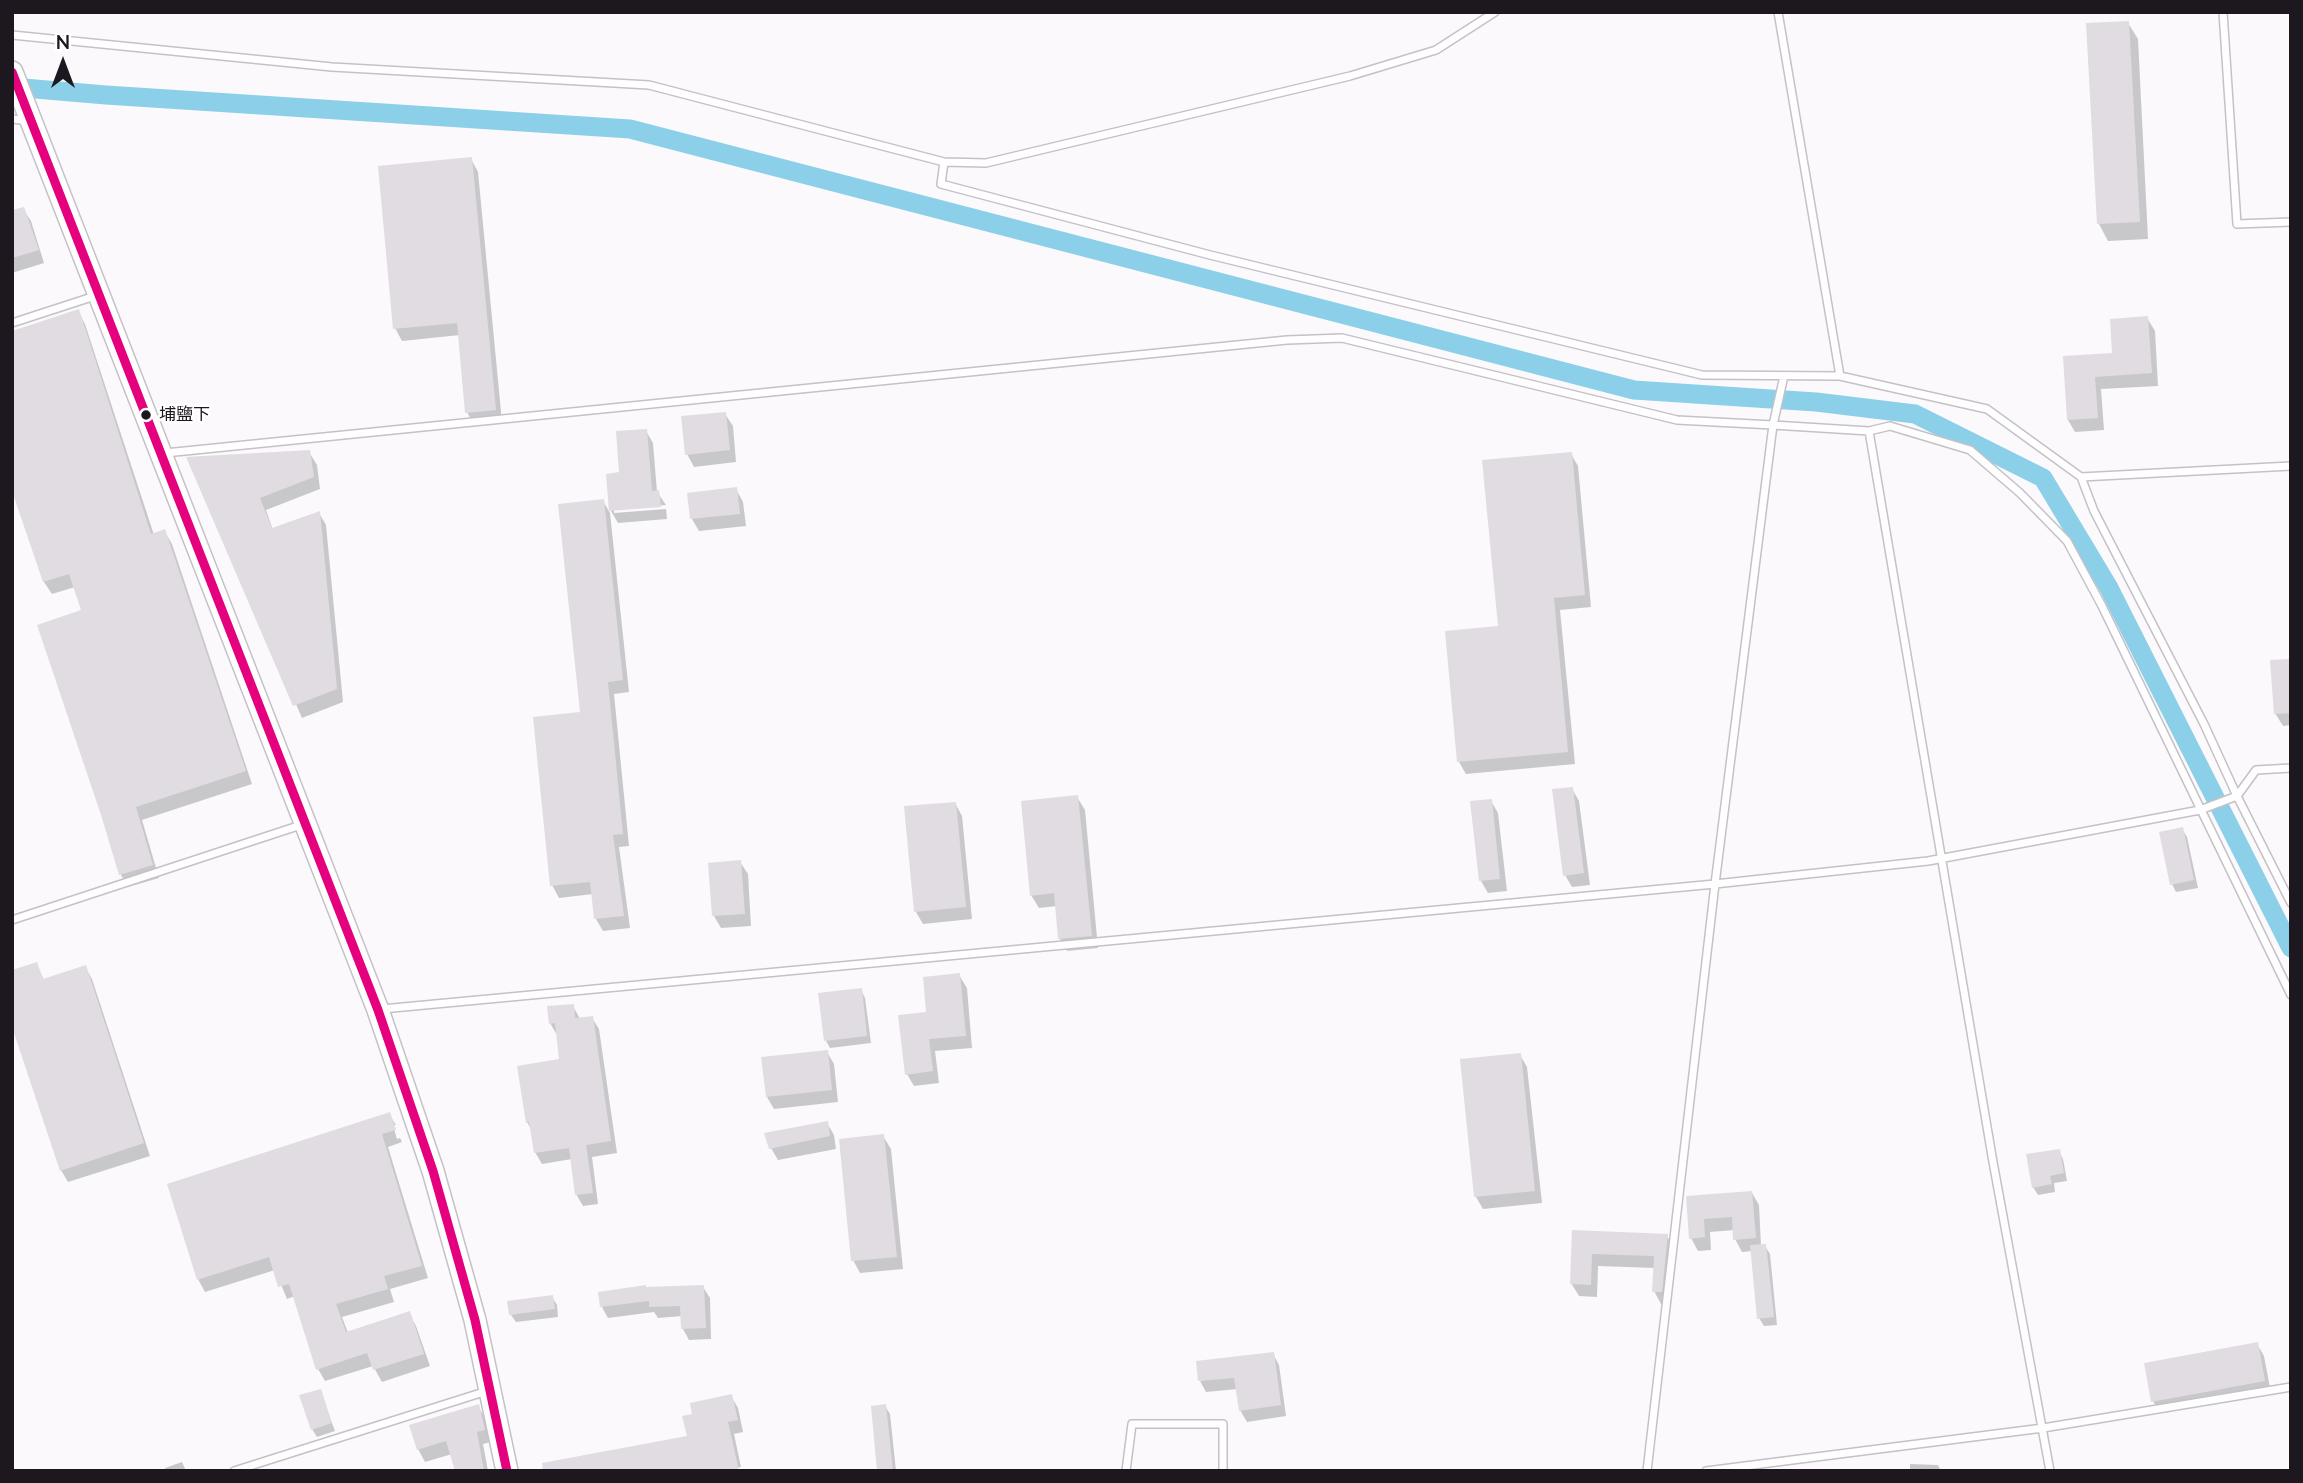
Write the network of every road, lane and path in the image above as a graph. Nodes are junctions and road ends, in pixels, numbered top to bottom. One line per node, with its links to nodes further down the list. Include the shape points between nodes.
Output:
1 (1495, 12): 7 (lane, via 1436,50 1350,76 986,163)
2 (1778, 12): 12 (lane)
3 (2223, 12): 8 (lane, via 2237,223)
4 (12, 35): 7 (lane, via 332,67 649,85)
5 (12, 72): 6 (main road)
6 (25, 118): 9 (main road)
7 (944, 162): 11 (lane, via 941,184 1210,255 1702,375)
8 (2291, 222)
9 (100, 295): 10 (lane); 15 (main road)
10 (12, 323)
11 (1784, 376): 12 (lane); 13 (lane)
12 (1840, 376): 17 (lane, via 1987,409)
13 (1773, 425): 14 (lane); 15 (lane, via 1677,419 1342,338); 23 (lane)
14 (1869, 431): 20 (lane, via 1890,426 1970,450 2067,541); 22 (lane)
15 (161, 453): 21 (main road)
16 (2291, 467): 17 (lane)
17 (2081, 477): 19 (lane)
18 (2291, 768): 19 (lane, via 2256,770)
19 (2237, 796): 20 (lane); 24 (lane)
20 (2200, 810): 22 (lane); 26 (lane)
21 (304, 824): 25 (lane); 27 (main road)
22 (1942, 859): 23 (lane); 30 (lane)
23 (1715, 884): 27 (lane); 35 (lane)
24 (2291, 904)
25 (12, 920)
26 (2291, 995)
27 (378, 1010): 29 (main road, via 437,1183)
28 (2291, 1387): 30 (lane)
29 (490, 1390): 31 (lane); 32 (main road)
30 (2043, 1428): 36 (lane); 37 (lane)
31 (234, 1471)
32 (507, 1471)
33 (1126, 1471): 34 (lane, via 1132,1424 1223,1424)
34 (1223, 1471)
35 (1647, 1471)
36 (1706, 1471)
37 (2050, 1471)

